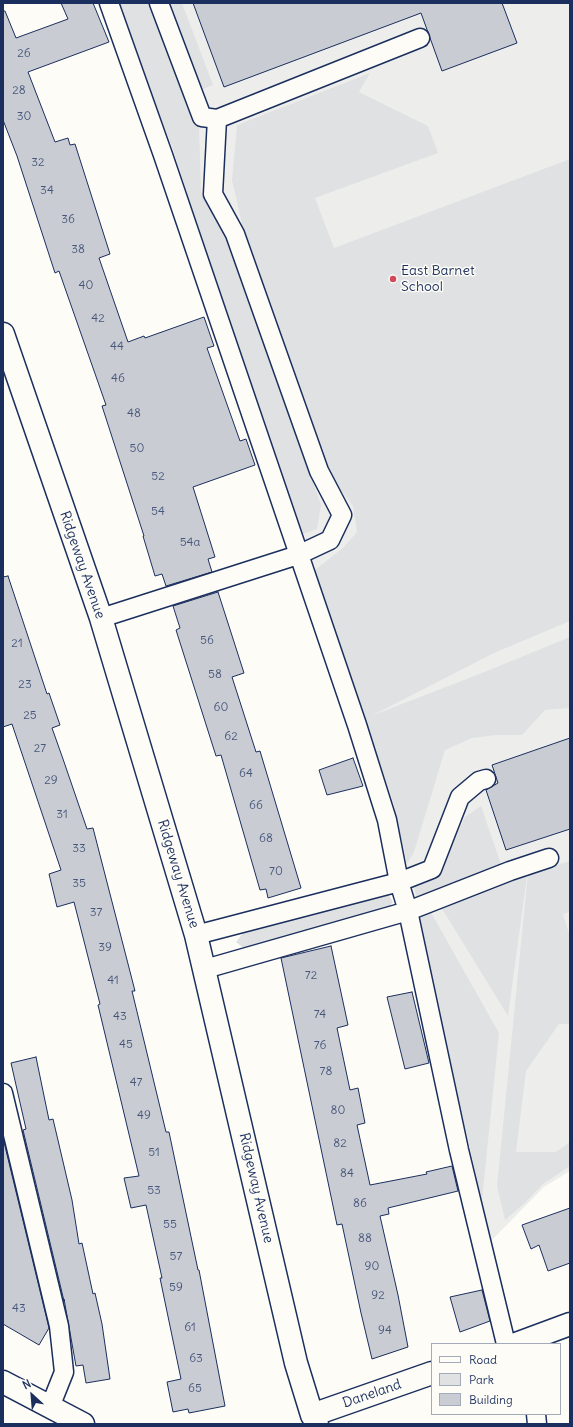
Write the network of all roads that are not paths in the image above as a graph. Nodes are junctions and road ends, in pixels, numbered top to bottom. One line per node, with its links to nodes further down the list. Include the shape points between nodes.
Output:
1 (108, 3): 6 (lane, via 163,155)
2 (158, 3): 4 (lane, via 202,117)
3 (420, 38): 4 (lane)
4 (217, 119): 6 (lane, via 213,194 235,234 318,471 342,515 330,540)
5 (3, 334): 7 (street, Ridgeway Avenue)
6 (298, 555): 7 (lane); 10 (lane, via 387,820)
7 (100, 618): 12 (street, Ridgeway Avenue)
8 (486, 779): 10 (lane, via 479,781 460,797 432,869)
9 (549, 858): 11 (lane)
10 (400, 882): 11 (lane); 12 (lane)
11 (408, 911): 13 (lane); 16 (lane, via 459,1150)
12 (196, 935): 13 (street, Ridgeway Avenue)
13 (205, 969): 21 (street, Ridgeway Avenue, via 296,1363)
14 (3, 1093): 20 (lane, via 59,1326 64,1372)
15 (570, 1324): 17 (street)
16 (516, 1343)
17 (519, 1343)
18 (431, 1373): 21 (street, Daneland)
19 (3, 1382): 20 (street)
20 (50, 1407): 22 (street)
21 (314, 1420)
22 (83, 1424)

